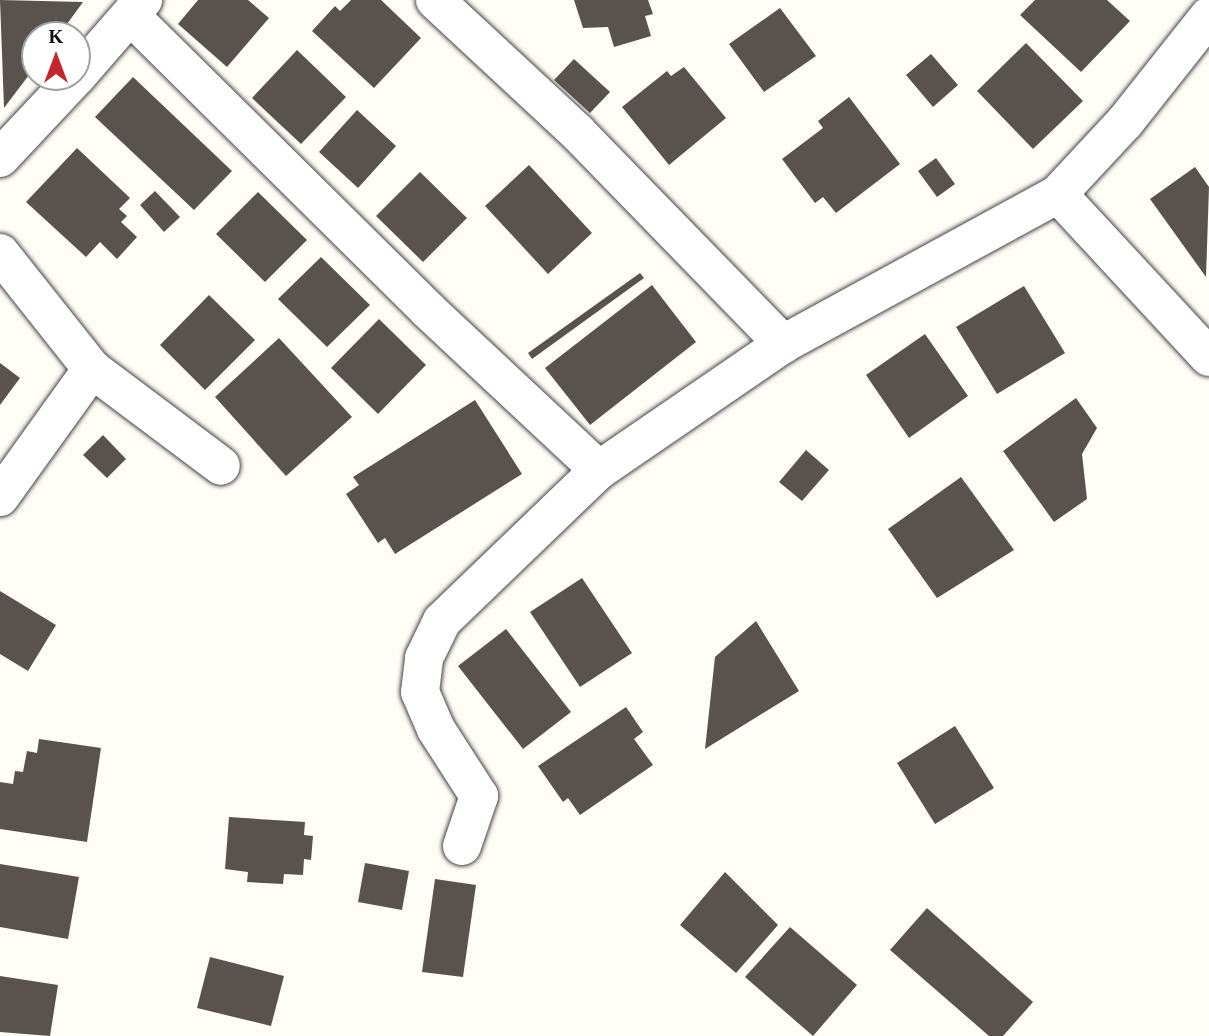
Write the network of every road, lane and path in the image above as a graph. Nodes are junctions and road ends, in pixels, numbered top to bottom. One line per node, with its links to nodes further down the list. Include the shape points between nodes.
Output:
1 (448, 4): 9 (street)
2 (137, 9): 4 (street); 13 (street, via 428,310)
3 (1209, 16): 7 (street, via 1125,122)
4 (91, 60)
5 (62, 91): 6 (street)
6 (0, 158)
7 (1058, 194): 9 (street); 10 (street)
8 (0, 253): 11 (street)
9 (783, 344): 13 (street)
10 (1209, 357)
11 (92, 369): 12 (street); 14 (street)
12 (221, 466)
13 (599, 470): 15 (street, via 442,621 424,658 420,692 436,729 479,796)
14 (0, 497)
15 (462, 846)

